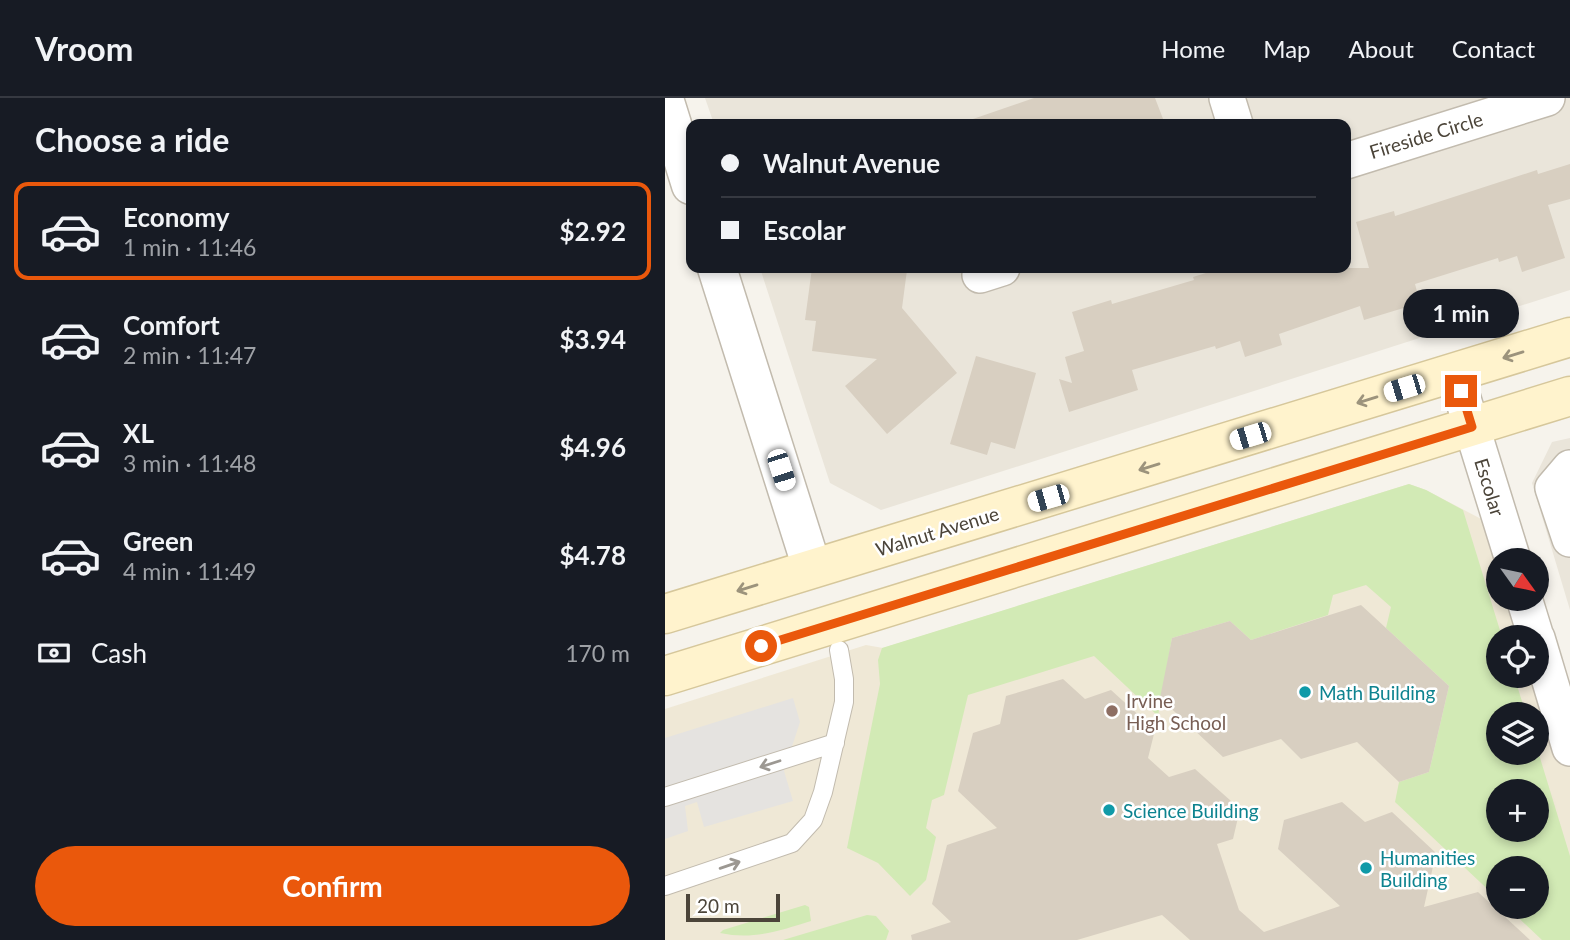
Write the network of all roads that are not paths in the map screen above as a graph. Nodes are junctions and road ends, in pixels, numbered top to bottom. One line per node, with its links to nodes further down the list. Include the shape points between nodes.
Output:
1 (1227, 98): 4 (street)
2 (1547, 98): 5 (street, Fireside Circle)
3 (665, 102): 6 (street)
4 (1233, 119)
5 (1351, 158)
6 (686, 169)
7 (719, 273): 15 (street)
8 (1570, 337): 9 (main road, Walnut Avenue, one-way to 9)
9 (1455, 373): 11 (street, Escolar); 15 (main road, Walnut Avenue, one-way to 15)
10 (1570, 396): 11 (main road)
11 (1472, 427): 14 (street, Escolar); 18 (main road)
12 (1570, 468): 13 (street, via 1553,488)
13 (1570, 539)
14 (1509, 548)
15 (812, 568): 16 (main road, Walnut Avenue, one-way to 16)
16 (665, 614)
17 (839, 650): 20 (lane, via 844,702)
18 (665, 676)
19 (1549, 680): 21 (street)
20 (835, 743): 22 (lane, one-way to 22); 23 (lane, one-way to 20, via 792,843 813,820)
21 (1570, 748)
22 (665, 797)
23 (665, 886)

